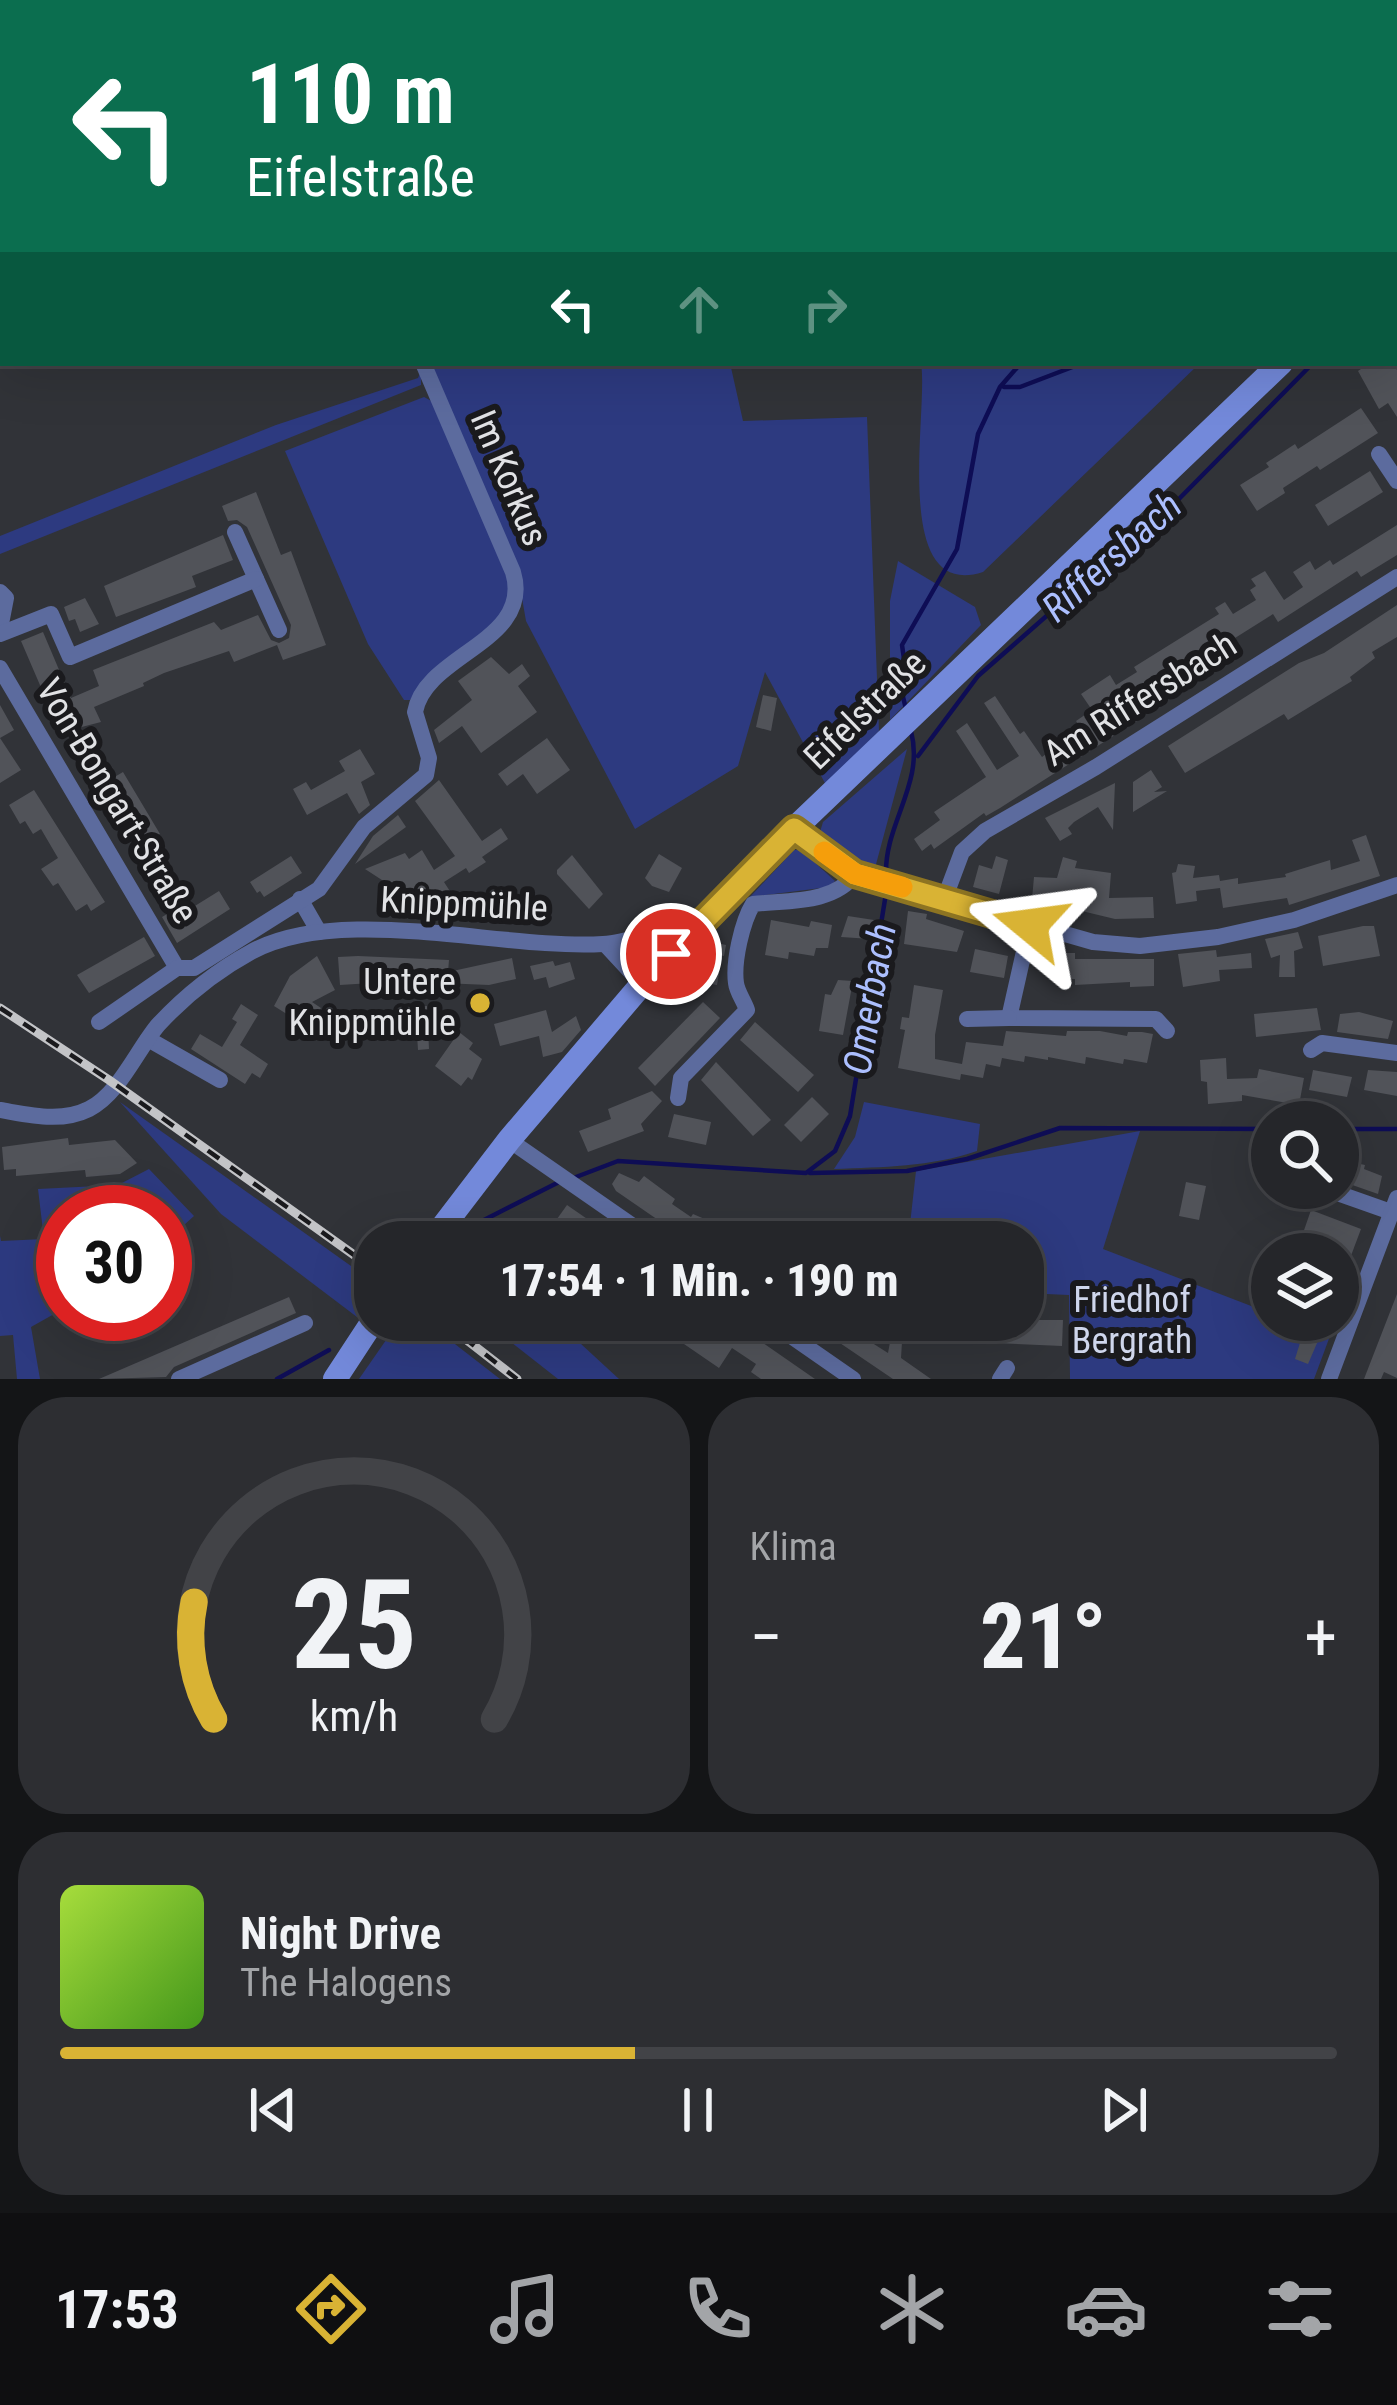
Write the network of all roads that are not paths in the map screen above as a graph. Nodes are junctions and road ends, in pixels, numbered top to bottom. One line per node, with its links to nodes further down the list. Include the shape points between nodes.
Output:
1 (424, 366): 9 (street, Im Korkus, via 513,572 516,599)
2 (1278, 366): 13 (main road, Eifelstraße)
3 (1379, 454): 4 (street)
4 (1397, 481)
5 (236, 532): 7 (street)
6 (1397, 577): 17 (street, Am Riffersbach, via 985,831 962,852)
7 (256, 579): 10 (street); 11 (street, Von-Bongart-Straße, via 70,656 51,614)
8 (0, 592): 11 (street, Von-Bongart-Straße)
9 (504, 620): 16 (street, Knippmühle, via 417,700 426,775 364,826 319,889)
10 (279, 630)
11 (0, 632)
12 (0, 668): 22 (street, Von-Bongart-Straße)
13 (794, 829): 14 (street); 18 (main road, Eifelstraße)
14 (863, 876): 17 (street); 32 (street, via 830,895 753,904 735,976 747,1010 682,1078)
15 (1397, 885): 19 (street, via 1294,920 1160,944 1093,941)
16 (300, 899): 20 (street); 22 (street, Knippmühle, via 194,968)
17 (944, 900): 19 (street)
18 (700, 925): 21 (street, Knippmühle); 23 (main road, Eifelstraße)
19 (1030, 925): 24 (street)
20 (319, 932): 21 (street, Knippmühle); 28 (street, Knippmühle, via 251,952 193,992)
21 (605, 944): 23 (street)
22 (178, 968): 26 (street, Knippmühle)
23 (642, 984): 34 (main road, Eifelstraße)
24 (1010, 1018): 25 (street); 27 (street, via 1156,1019)
25 (967, 1019)
26 (99, 1022)
27 (1167, 1031)
28 (148, 1039): 31 (street); 33 (street, Knippmühle, via 85,1111 41,1117)
29 (1311, 1050): 30 (street, via 1322,1043)
30 (1397, 1053)
31 (220, 1079)
32 (678, 1098)
33 (0, 1110)
34 (508, 1140): 37 (main road, Eifelstraße); 38 (street)
35 (1359, 1197): 36 (street)
36 (1394, 1205): 45 (street)
37 (447, 1221)
38 (625, 1221)
39 (305, 1323): 42 (street)
40 (360, 1341): 43 (main road)
41 (798, 1341): 44 (street)
42 (179, 1379)
43 (335, 1379)
44 (853, 1379)
45 (1329, 1379)

